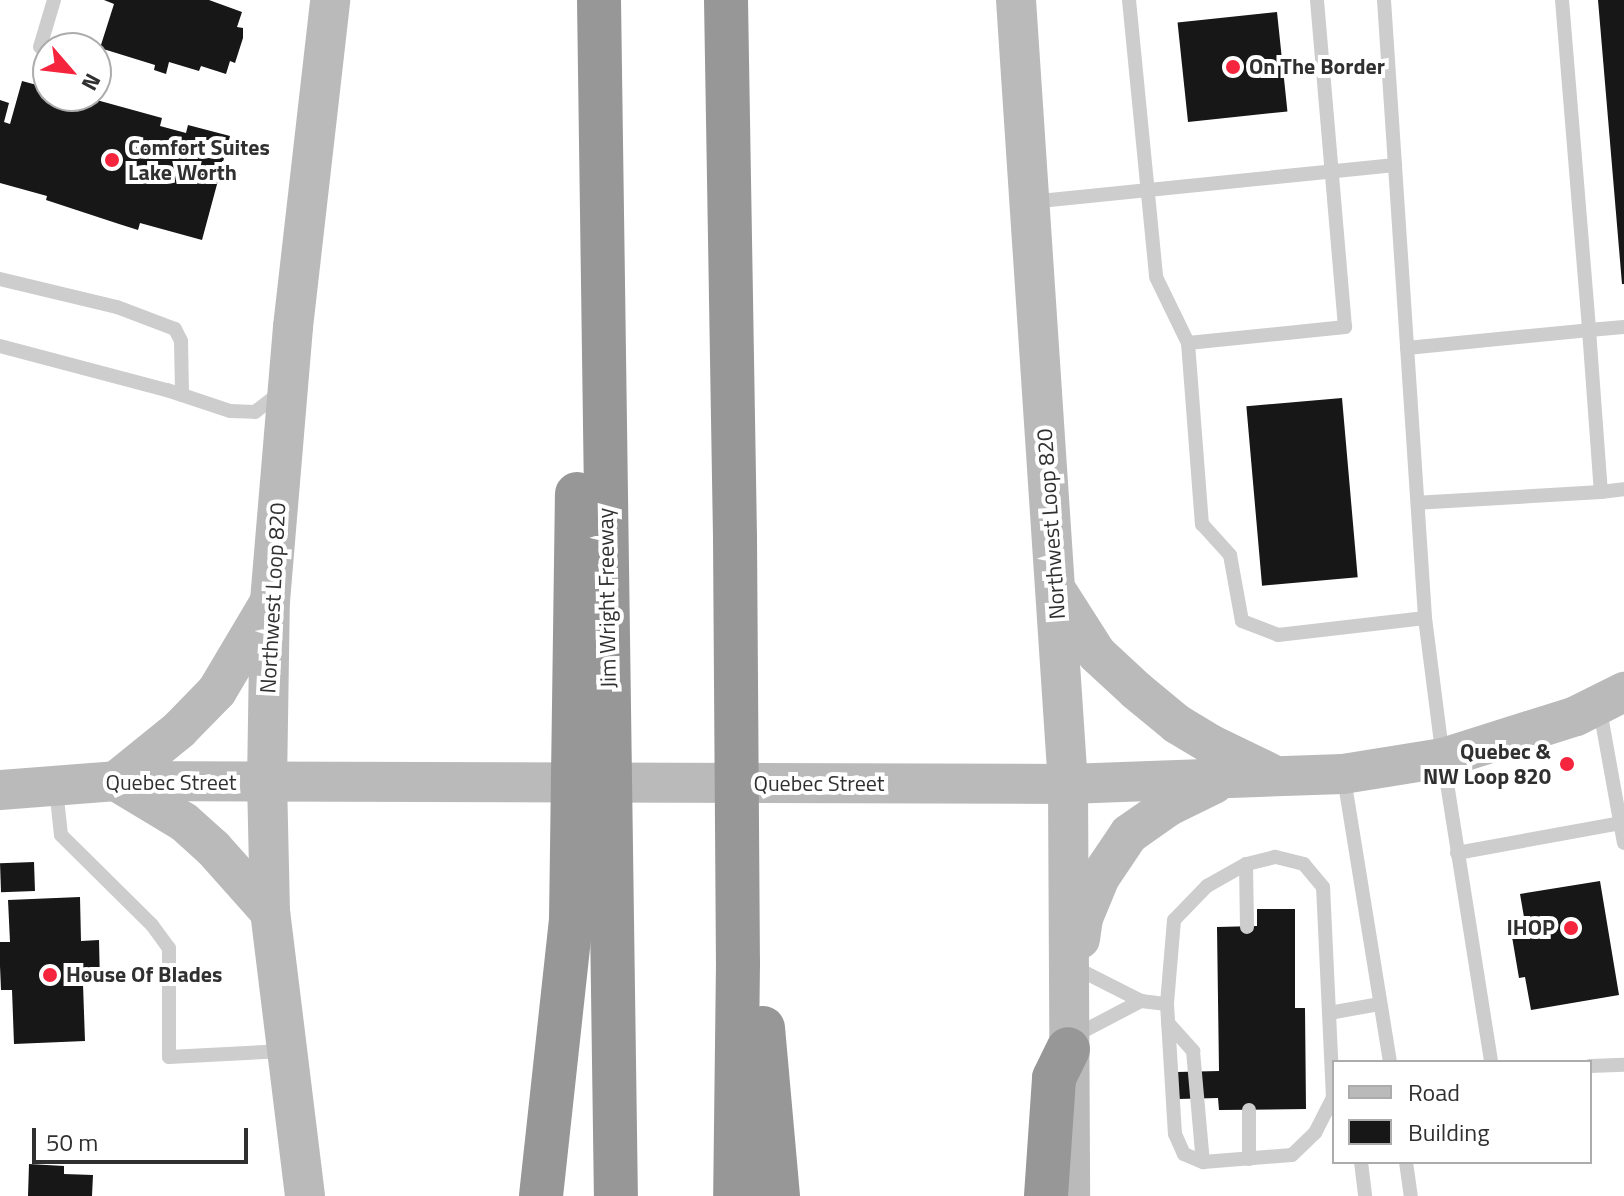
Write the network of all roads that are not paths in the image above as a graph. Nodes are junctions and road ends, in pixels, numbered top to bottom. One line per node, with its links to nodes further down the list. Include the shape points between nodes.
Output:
1 (54, 0): 10 (lane)
2 (330, 0): 22 (main road, Northwest Loop 820)
3 (599, 0): 15 (highway, Jim Wright Freeway)
4 (726, 0): 46 (highway)
5 (1016, 0): 14 (main road, Northwest Loop 820)
6 (1129, 0): 13 (lane)
7 (1317, 0): 12 (lane)
8 (1384, 0): 11 (lane)
9 (1562, 0): 18 (lane)
10 (44, 32)
11 (1395, 165): 12 (lane); 21 (lane)
12 (1332, 169): 13 (lane); 19 (lane, via 1345,327)
13 (1147, 189): 14 (lane); 19 (lane, via 1156,277)
14 (1030, 202): 27 (main road, Northwest Loop 820)
15 (602, 241): 67 (highway, via 580,287 571,920); 68 (highway, Jim Wright Freeway)
16 (0, 279): 23 (lane, via 117,307 175,329 181,341)
17 (1624, 327): 18 (lane)
18 (1589, 330): 21 (lane); 25 (lane)
19 (1188, 343): 29 (lane, via 1202,524 1230,555 1242,621 1278,635)
20 (0, 346): 23 (lane)
21 (1407, 348): 26 (lane)
22 (287, 387): 23 (lane, via 255,412 230,411); 28 (main road, Northwest Loop 820)
23 (182, 395)
24 (1624, 489): 25 (lane)
25 (1601, 492): 26 (lane)
26 (1418, 503): 29 (lane)
27 (1055, 588): 33 (main road, via 1097,654 1137,691 1177,724); 37 (main road, Northwest Loop 820)
28 (270, 601): 35 (main road, via 217,691); 36 (main road, Northwest Loop 820)
29 (1425, 618): 31 (lane)
30 (1611, 698): 31 (main road, Quebec Street, via 1576,716); 40 (lane)
31 (1443, 758): 32 (main road, Quebec Street); 42 (lane)
32 (1343, 774): 33 (main road, Quebec Street); 50 (lane)
33 (1277, 776): 34 (main road, Quebec Street)
34 (1226, 778): 37 (main road, Quebec Street); 47 (main road, via 1169,806 1129,834 1100,877 1083,918)
35 (116, 781): 36 (main road, Quebec Street); 38 (main road, Quebec Street); 44 (main road, via 184,822)
36 (267, 784): 37 (main road, Quebec Street); 44 (main road, Northwest Loop 820)
37 (1068, 784): 53 (main road, Northwest Loop 820)
38 (56, 786): 39 (main road, Quebec Street); 54 (lane, via 61,835 169,948 169,1057)
39 (0, 790)
40 (1620, 823): 41 (lane); 42 (lane)
41 (1624, 843)
42 (1457, 853): 56 (lane)
43 (1246, 864): 45 (lane); 49 (lane, via 1207,886 1174,920); 51 (lane, via 1275,857 1304,864 1323,887)
44 (270, 912): 54 (main road, Northwest Loop 820)
45 (1247, 927)
46 (738, 963): 69 (highway); 70 (highway, via 761,1010)
47 (1076, 968): 48 (lane); 53 (main road)
48 (1141, 1001): 49 (lane); 53 (lane)
49 (1167, 1004): 52 (lane)
50 (1380, 1004): 51 (lane); 55 (lane)
51 (1329, 1013): 59 (lane)
52 (1168, 1023): 63 (lane, via 1193,1051); 63 (lane, via 1175,1134 1184,1154)
53 (1067, 1039): 71 (highway, via 1054,1078); 72 (main road)
54 (284, 1051): 66 (main road, Northwest Loop 820)
55 (1390, 1060)
56 (1491, 1060)
57 (1624, 1065): 58 (lane)
58 (1592, 1066)
59 (1332, 1077)
60 (1332, 1100): 62 (lane, via 1315,1133 1292,1155)
61 (1249, 1110): 62 (lane)
62 (1249, 1159): 63 (lane)
63 (1203, 1162)
64 (1361, 1164): 73 (lane)
65 (1406, 1164): 74 (lane)
66 (305, 1196)
67 (541, 1196)
68 (616, 1196)
69 (735, 1196)
70 (778, 1196)
71 (1046, 1196)
72 (1070, 1196)
73 (1365, 1196)
74 (1411, 1196)

